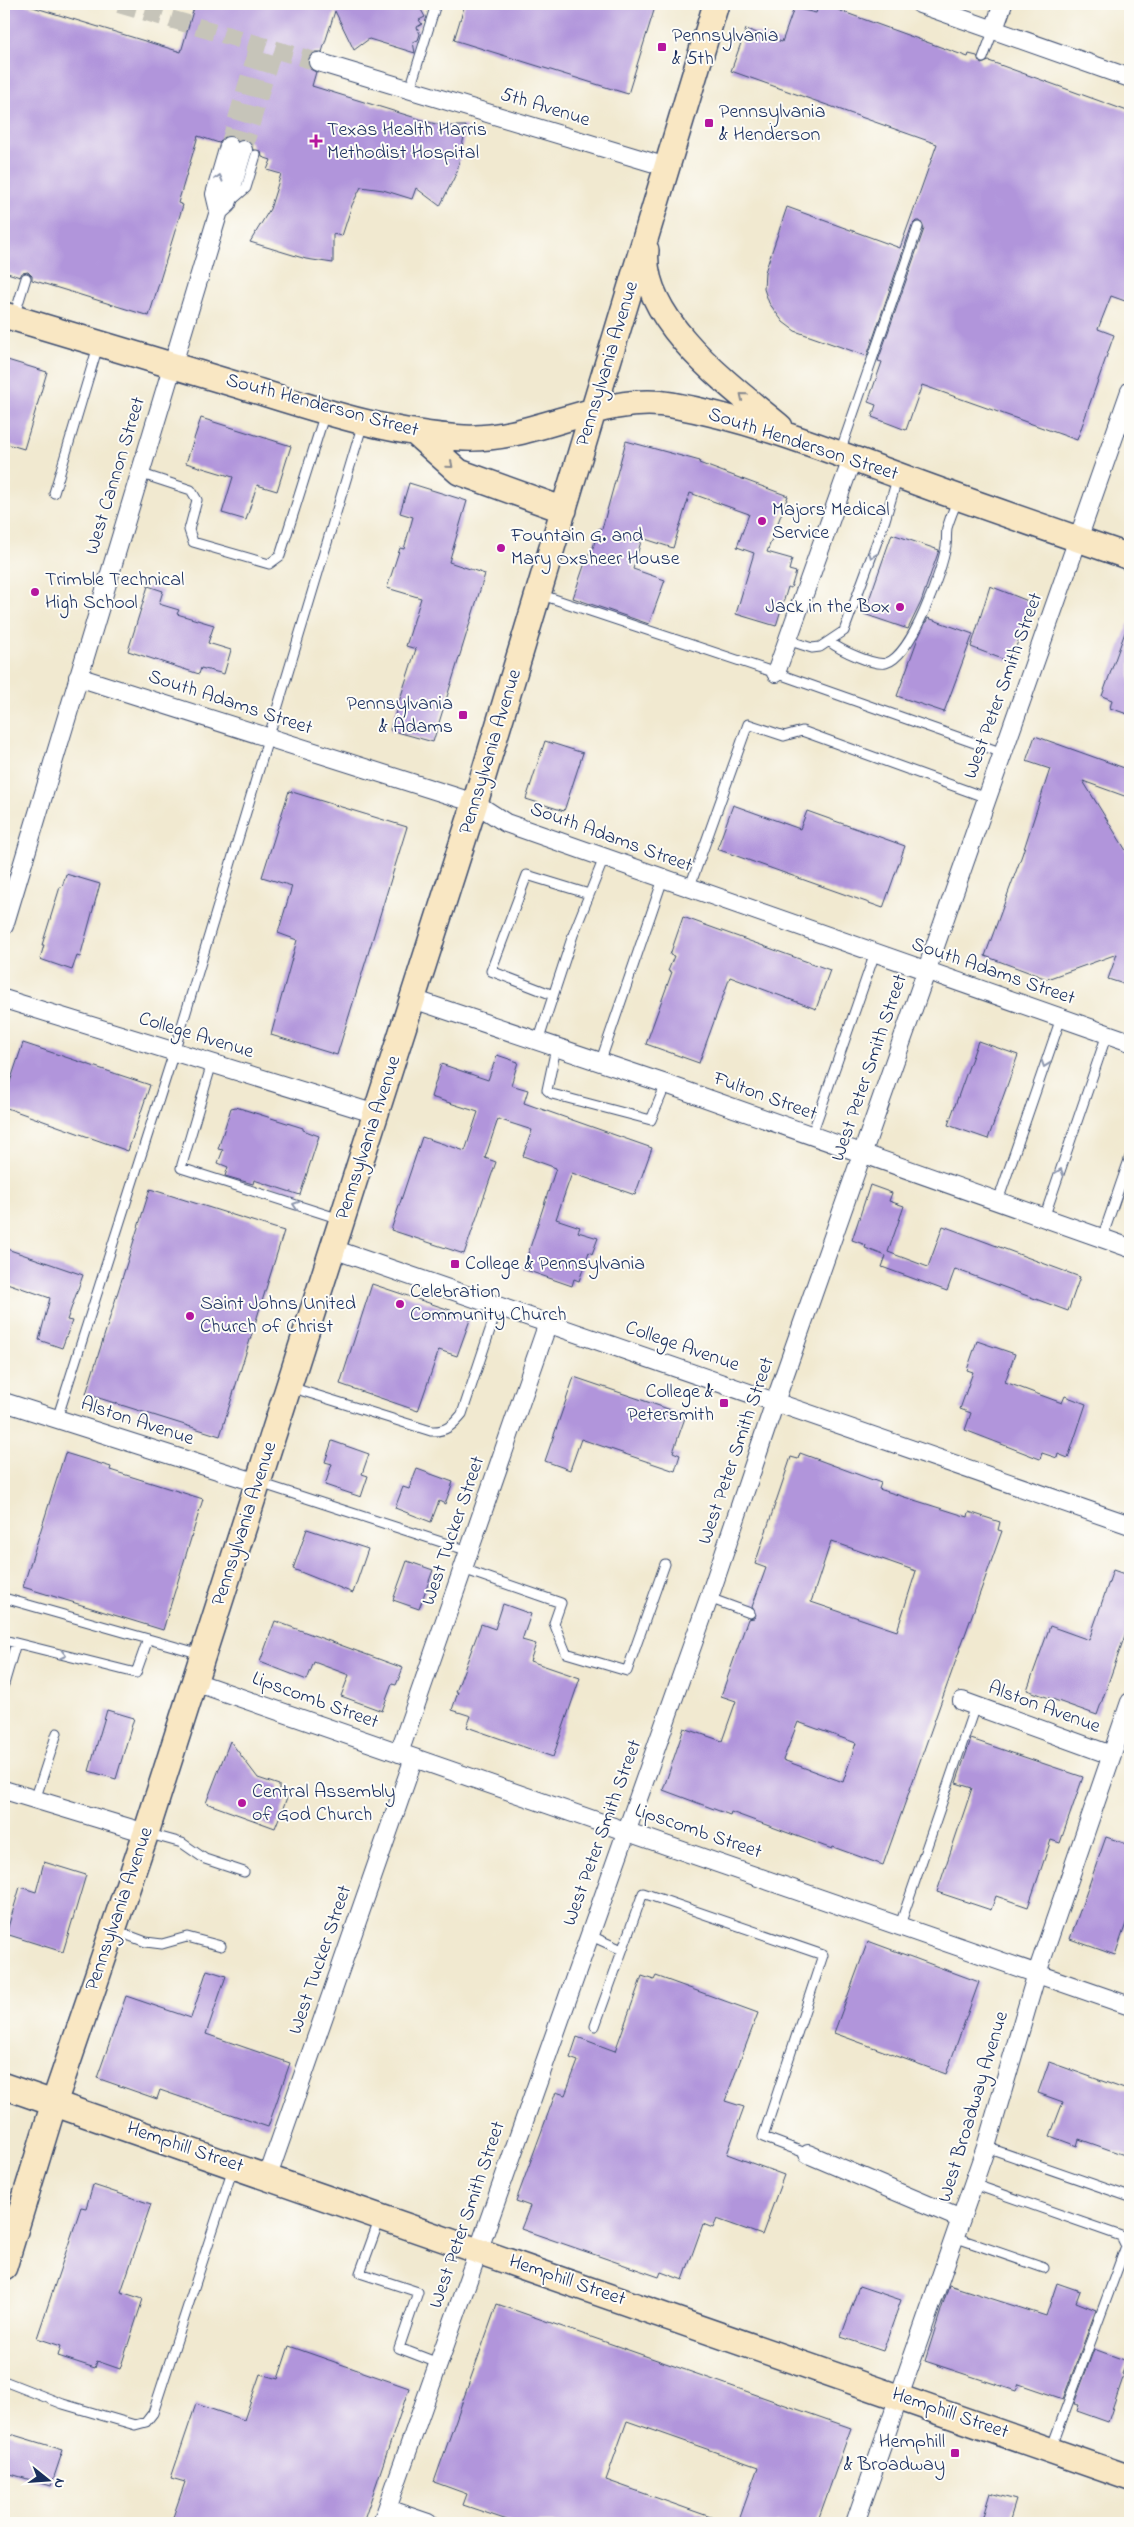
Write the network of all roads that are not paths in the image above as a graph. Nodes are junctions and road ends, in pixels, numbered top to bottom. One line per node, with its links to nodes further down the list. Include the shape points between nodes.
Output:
1 (436, 4): 9 (lane)
2 (716, 4): 11 (street, Pennsylvania Avenue)
3 (920, 4): 5 (street)
4 (1003, 4): 5 (street)
5 (994, 29): 6 (lane); 8 (street)
6 (983, 58)
7 (318, 62): 9 (street, 5th Avenue)
8 (1130, 78)
9 (410, 89): 11 (street, 5th Avenue)
10 (242, 151): 12 (street, West Cannon Street, one-way to 10, via 215,194); 12 (lane, via 246,188)
11 (667, 167): 14 (street, Pennsylvania Avenue)
12 (223, 208): 18 (street, West Cannon Street)
13 (918, 227): 25 (lane)
14 (648, 230): 20 (street, Pennsylvania Avenue); 24 (street, one-way to 14, via 716,374 674,327 648,277)
15 (26, 278): 16 (lane)
16 (9, 316): 17 (street, South Henderson Street)
17 (99, 343): 18 (street, South Henderson Street); 28 (lane)
18 (172, 365): 21 (street, South Henderson Street); 26 (street, West Cannon Street)
19 (1130, 391): 31 (street, West Peter Smith Street)
20 (594, 410): 23 (street, South Henderson Street, via 499,436 467,438); 24 (street, South Henderson Street, via 620,404 667,404 726,416); 30 (street, Pennsylvania Avenue)
21 (326, 411): 22 (street, South Henderson Street); 26 (lane, via 280,556 269,564 193,542 189,530 197,500 191,490)
22 (364, 421): 23 (street, South Henderson Street); 38 (lane)
23 (414, 432): 30 (street, one-way to 30, via 459,472)
24 (794, 438): 25 (street, South Henderson Street)
25 (846, 457): 27 (street, South Henderson Street); 34 (street)
26 (140, 473): 37 (street, West Cannon Street)
27 (898, 476): 29 (street, South Henderson Street); 35 (lane, one-way to 35, via 848,625)
28 (54, 493)
29 (958, 498): 31 (street, South Henderson Street); 35 (lane, via 946,530 946,545 936,582 919,624 900,653 886,663 878,663 845,652)
30 (564, 510): 33 (street, Pennsylvania Avenue)
31 (1078, 539): 32 (street, South Henderson Street); 39 (street, West Peter Smith Street)
32 (1130, 557)
33 (538, 594): 36 (lane); 41 (street, Pennsylvania Avenue)
34 (787, 640): 35 (lane, via 812,648); 36 (street)
35 (830, 642)
36 (776, 673): 39 (lane)
37 (78, 677): 38 (street, South Adams Street); 46 (street, West Cannon Street)
38 (269, 738): 41 (street, South Adams Street); 57 (lane)
39 (1003, 754): 40 (street, West Peter Smith Street)
40 (987, 798): 44 (lane, via 802,730 784,736 748,724); 48 (street, West Peter Smith Street)
41 (475, 803): 42 (street, South Adams Street, via 506,822); 51 (street, Pennsylvania Avenue)
42 (604, 858): 43 (street, South Adams Street); 45 (lane)
43 (663, 879): 44 (street, South Adams Street); 59 (lane)
44 (690, 889): 47 (street, South Adams Street)
45 (589, 894): 49 (lane); 49 (lane, via 527,875 491,971)
46 (4, 926)
47 (875, 953): 48 (street, South Adams Street); 62 (lane)
48 (926, 971): 52 (street, South Adams Street); 63 (street, West Peter Smith Street)
49 (553, 994): 54 (lane)
50 (4, 999): 57 (street, College Avenue)
51 (413, 999): 54 (street, Fulton Street); 61 (street, Pennsylvania Avenue)
52 (1061, 1018): 53 (street, South Adams Street); 65 (lane, one-way to 65)
53 (1107, 1034): 55 (street, South Adams Street); 66 (lane, one-way to 53)
54 (538, 1042): 56 (street, Fulton Street)
55 (1130, 1042)
56 (556, 1048): 59 (street, Fulton Street); 60 (lane, via 547,1080 547,1090 552,1094 651,1120)
57 (174, 1052): 58 (street, College Avenue); 76 (lane)
58 (212, 1063): 61 (street, College Avenue); 67 (lane, one-way to 58, via 181,1168)
59 (600, 1063): 60 (street, Fulton Street)
60 (666, 1084): 62 (street, Fulton Street)
61 (376, 1114): 67 (street, Pennsylvania Avenue)
62 (811, 1137): 63 (street, Fulton Street)
63 (862, 1155): 65 (street, Fulton Street); 75 (street, West Peter Smith Street)
64 (1130, 1157): 68 (lane)
65 (998, 1201): 66 (street, Fulton Street)
66 (1044, 1218): 68 (street, Fulton Street)
67 (342, 1220): 70 (street, Pennsylvania Avenue)
68 (1102, 1238): 69 (street, Fulton Street)
69 (1130, 1248)
70 (333, 1249): 71 (street, College Avenue); 73 (street, Pennsylvania Avenue)
71 (498, 1306): 72 (street, College Avenue); 73 (lane, via 462,1414 441,1432)
72 (548, 1323): 75 (street, College Avenue); 79 (street, West Tucker Street)
73 (289, 1387): 77 (street, Pennsylvania Avenue)
74 (4, 1402): 76 (street, Alston Avenue)
75 (775, 1402): 78 (street, College Avenue); 83 (street, West Peter Smith Street)
76 (57, 1419): 77 (street, Alston Avenue)
77 (258, 1483): 79 (lane); 88 (street, Pennsylvania Avenue)
78 (1130, 1525)
79 (469, 1552): 81 (street, West Tucker Street)
80 (665, 1564): 81 (lane, via 627,1672 566,1653 554,1622 560,1603)
81 (463, 1569): 94 (street, West Tucker Street)
82 (4, 1598): 85 (lane)
83 (709, 1598): 84 (lane); 98 (street, West Peter Smith Street)
84 (750, 1613)
85 (148, 1639): 87 (lane, one-way to 85, via 136,1673); 88 (lane)
86 (4, 1640): 87 (lane)
87 (16, 1644): 90 (lane)
88 (203, 1655): 89 (street, Pennsylvania Avenue)
89 (195, 1682): 94 (street, Lipscomb Street); 99 (street, Pennsylvania Avenue)
90 (4, 1684)
91 (1130, 1702): 95 (street, West Broadway Avenue)
92 (969, 1704): 95 (street, Alston Avenue); 101 (lane)
93 (57, 1733): 97 (lane)
94 (406, 1755): 98 (street, Lipscomb Street); 114 (street, West Tucker Street)
95 (1111, 1755): 106 (street, West Broadway Avenue)
96 (4, 1790): 97 (street)
97 (35, 1800): 99 (street)
98 (626, 1830): 101 (street, Lipscomb Street); 103 (street, West Peter Smith Street)
99 (146, 1833): 100 (lane, via 182,1843 205,1859); 102 (street, Pennsylvania Avenue)
100 (244, 1872)
101 (900, 1925): 106 (street, Lipscomb Street)
102 (114, 1930): 104 (lane, via 146,1942 162,1944 187,1938); 110 (street, Pennsylvania Avenue)
103 (589, 1935): 105 (lane); 120 (street, West Peter Smith Street)
104 (221, 1946)
105 (622, 1950): 108 (lane); 112 (lane, via 643,1893 823,1955 763,2137)
106 (1037, 1972): 107 (street, Lipscomb Street); 111 (street, West Broadway Avenue)
107 (1129, 2002)
108 (595, 2026)
109 (4, 2086): 110 (street, Hemphill Street)
110 (54, 2103): 113 (street, Hemphill Street); 121 (street, Pennsylvania Avenue)
111 (986, 2147): 115 (street, West Broadway Avenue); 116 (lane)
112 (808, 2154): 118 (street)
113 (234, 2165): 114 (street, Hemphill Street); 124 (lane, via 154,2413 146,2422 126,2423 62,2404)
114 (268, 2176): 117 (street, Hemphill Street)
115 (973, 2184): 118 (street, West Broadway Avenue); 126 (lane, via 1121,2236 1126,2246)
116 (1130, 2197)
117 (381, 2216): 120 (street, Hemphill Street); 123 (lane, via 360,2272 418,2292 399,2348)
118 (961, 2219): 119 (street, West Broadway Avenue)
119 (954, 2237): 122 (lane); 125 (street, West Broadway Avenue)
120 (478, 2250): 123 (street, West Peter Smith Street); 125 (street, Hemphill Street)
121 (4, 2267)
122 (1044, 2268)
123 (438, 2363): 128 (street, West Peter Smith Street)
124 (4, 2380)
125 (899, 2397): 126 (street, Hemphill Street); 130 (street, West Broadway Avenue)
126 (1051, 2450): 127 (street, Hemphill Street)
127 (1130, 2478)
128 (384, 2516): 129 (street)
129 (428, 2523)
130 (855, 2523)

